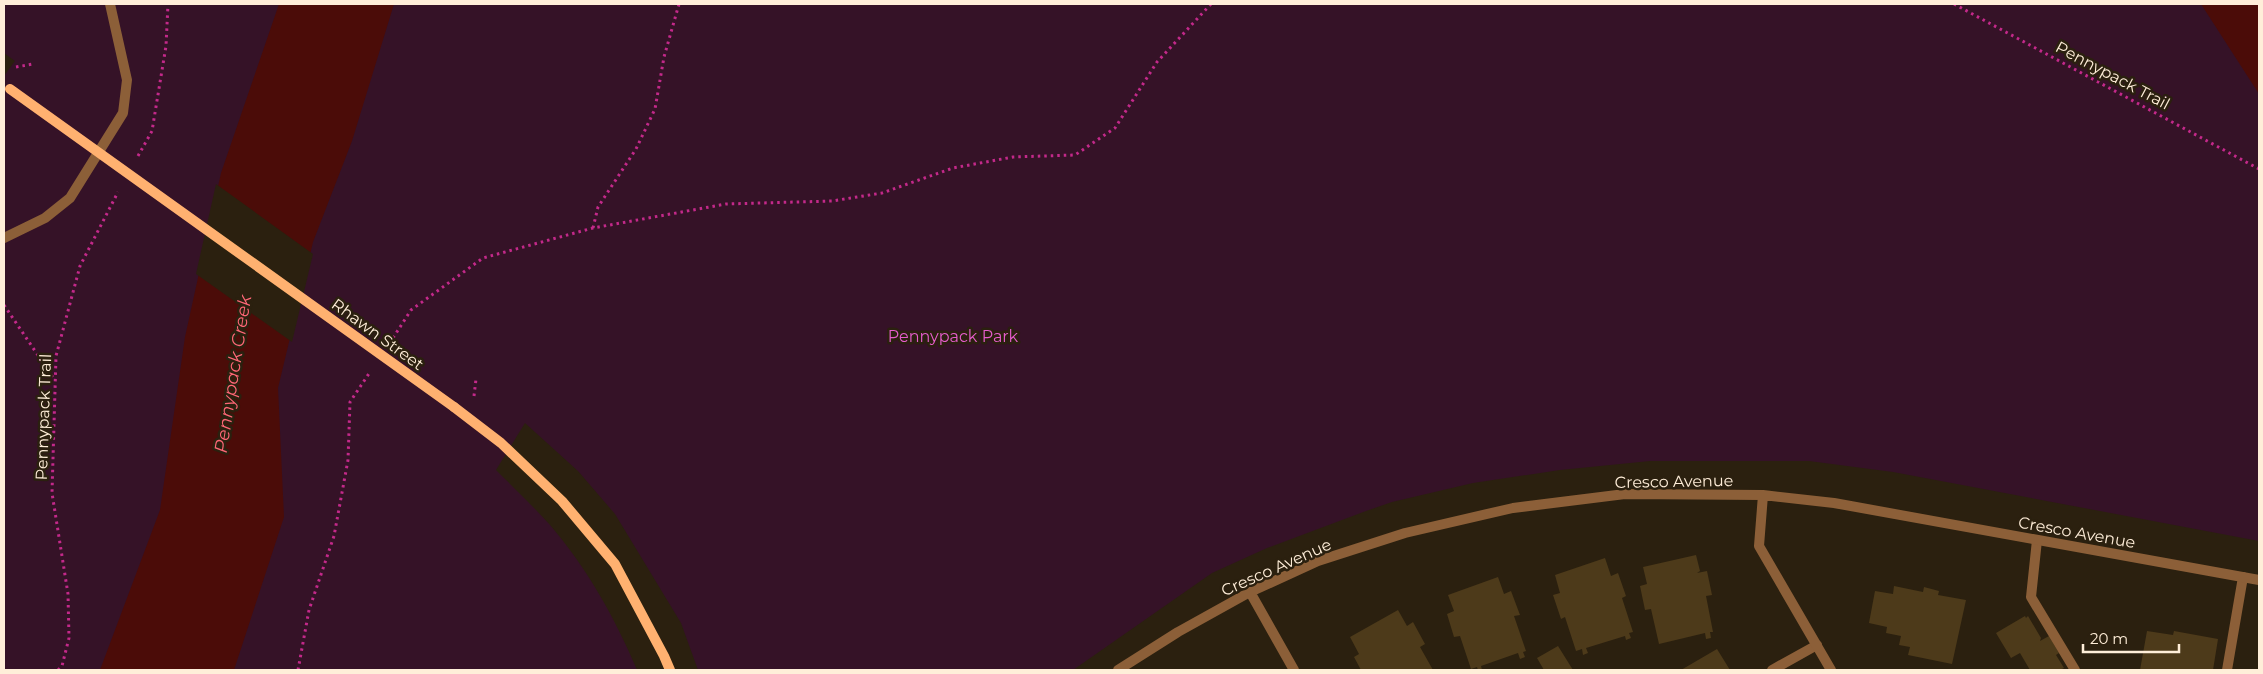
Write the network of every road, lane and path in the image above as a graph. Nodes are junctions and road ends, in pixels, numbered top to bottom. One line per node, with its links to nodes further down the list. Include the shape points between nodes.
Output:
1 (110, 4): 13 (street, via 127,80 123,113 70,198 45,218)
2 (168, 4): 9 (path, via 166,46 152,131)
3 (679, 4): 12 (path, via 654,109 636,149 598,207)
4 (1211, 4): 12 (path, via 1157,62 1115,128 1075,155 1013,157 953,168 882,192 840,199 726,204)
5 (1954, 4): 10 (path, Pennypack Trail)
6 (33, 64): 7 (path)
7 (13, 67)
8 (7, 86): 26 (main road, Rhawn Street, bridge, via 501,443 562,501 615,564)
9 (138, 156)
10 (2259, 169)
11 (119, 190): 17 (path, Pennypack Trail, via 80,266 56,356)
12 (593, 228): 15 (path, via 483,258 411,310)
13 (4, 238)
14 (4, 305): 17 (path)
15 (391, 341)
16 (375, 364): 25 (path, via 350,402 348,460 334,536 309,610)
17 (55, 379): 24 (path, Pennypack Trail, via 52,493 68,594 69,638)
18 (1763, 495): 19 (street, Cresco Avenue, via 1834,503); 22 (street, Cresco Avenue, via 1625,494 1513,508 1405,533 1318,561); 23 (street, via 1759,546)
19 (2037, 540): 20 (street, Cresco Avenue); 31 (street, via 2031,597)
20 (2243, 577): 21 (street, Cresco Avenue); 32 (street)
21 (2259, 580)
22 (1250, 592): 27 (street, Cresco Avenue); 28 (street)
23 (1817, 645): 29 (street); 30 (street)
24 (58, 670)
25 (298, 670)
26 (670, 670)
27 (1118, 670)
28 (1294, 670)
29 (1772, 670)
30 (1831, 670)
31 (2075, 670)
32 (2227, 670)

